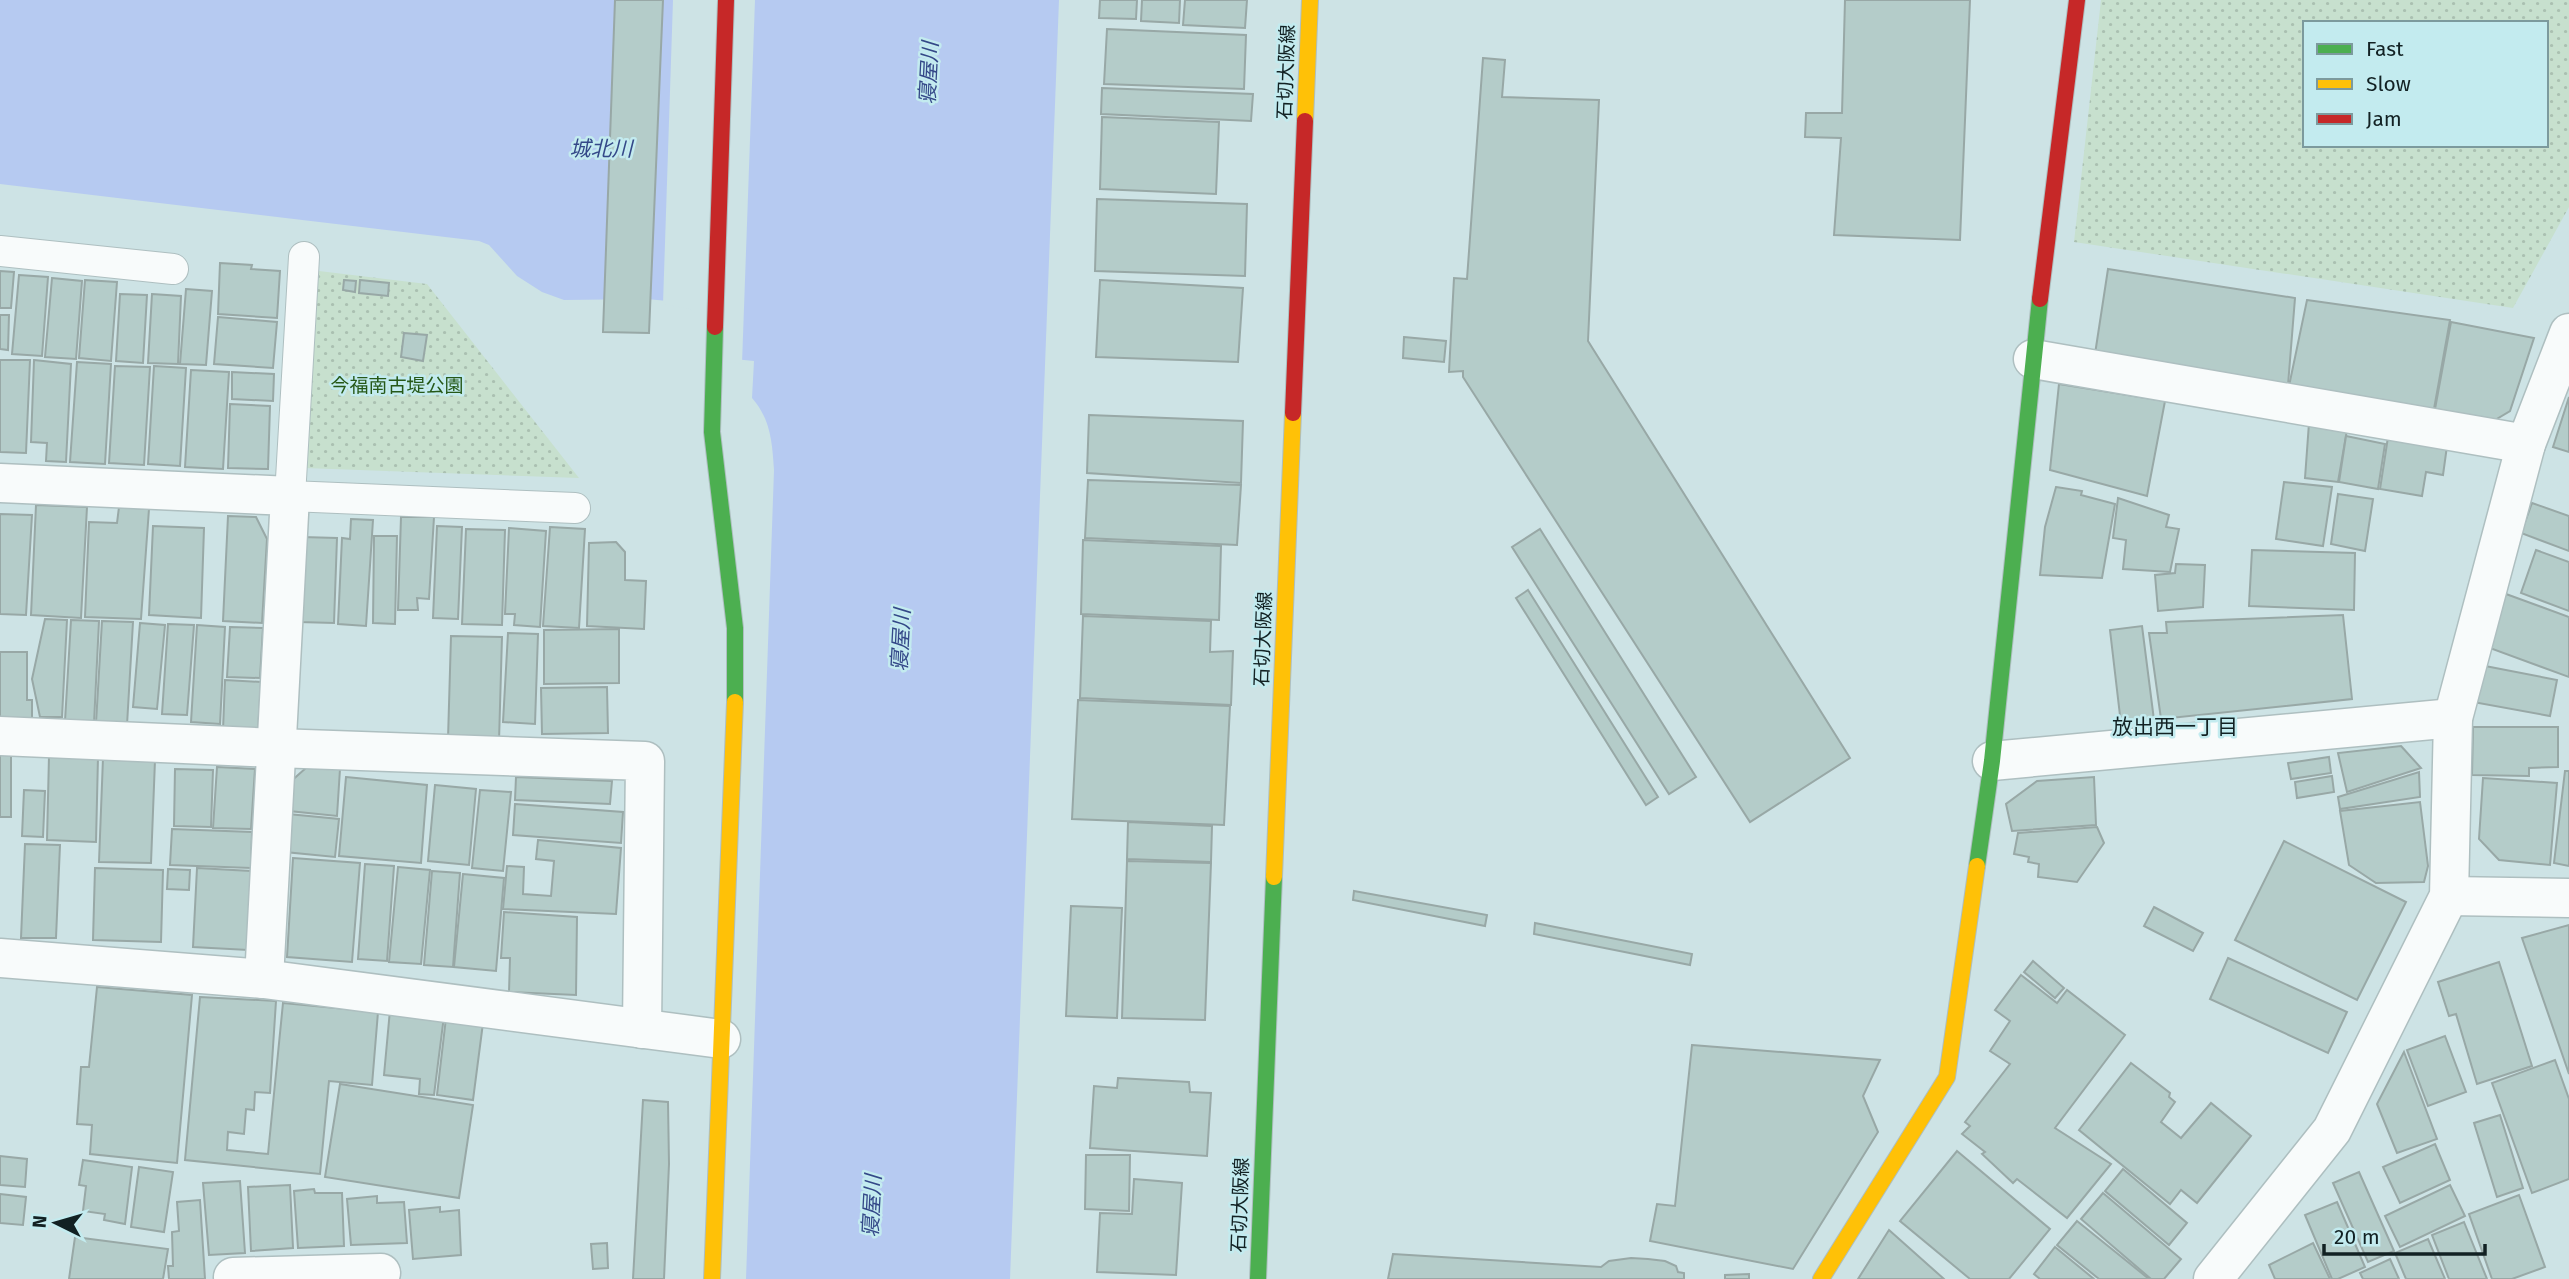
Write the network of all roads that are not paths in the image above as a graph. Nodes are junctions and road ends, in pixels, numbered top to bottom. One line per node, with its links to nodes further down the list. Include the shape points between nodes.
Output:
1 (726, 0): 22 (street, via 712,432 736,669)
2 (1310, 0): 27 (street, 石切大阪線)
3 (2077, 0): 8 (street)
4 (0, 251): 6 (lane)
5 (304, 257): 11 (lane)
6 (173, 269)
7 (2569, 334): 9 (street)
8 (2033, 359): 9 (street); 16 (street)
9 (2526, 444): 13 (street)
10 (0, 483): 11 (street)
11 (290, 496): 12 (lane); 15 (street)
12 (575, 508)
13 (2453, 718): 16 (street); 17 (street)
14 (0, 736): 15 (street)
15 (276, 748): 20 (street); 21 (street, via 645,761)
16 (1992, 761): 28 (street, via 1947,1076)
17 (2449, 896): 18 (street); 29 (street, via 2332,1130)
18 (2569, 898)
19 (0, 958): 20 (street)
20 (264, 979): 21 (street)
21 (642, 1029): 22 (street)
22 (721, 1039): 26 (street)
23 (381, 1273): 24 (street)
24 (331, 1277): 25 (street)
25 (233, 1278)
26 (712, 1279)
27 (1258, 1279)
28 (1821, 1279)
29 (2213, 1279)

